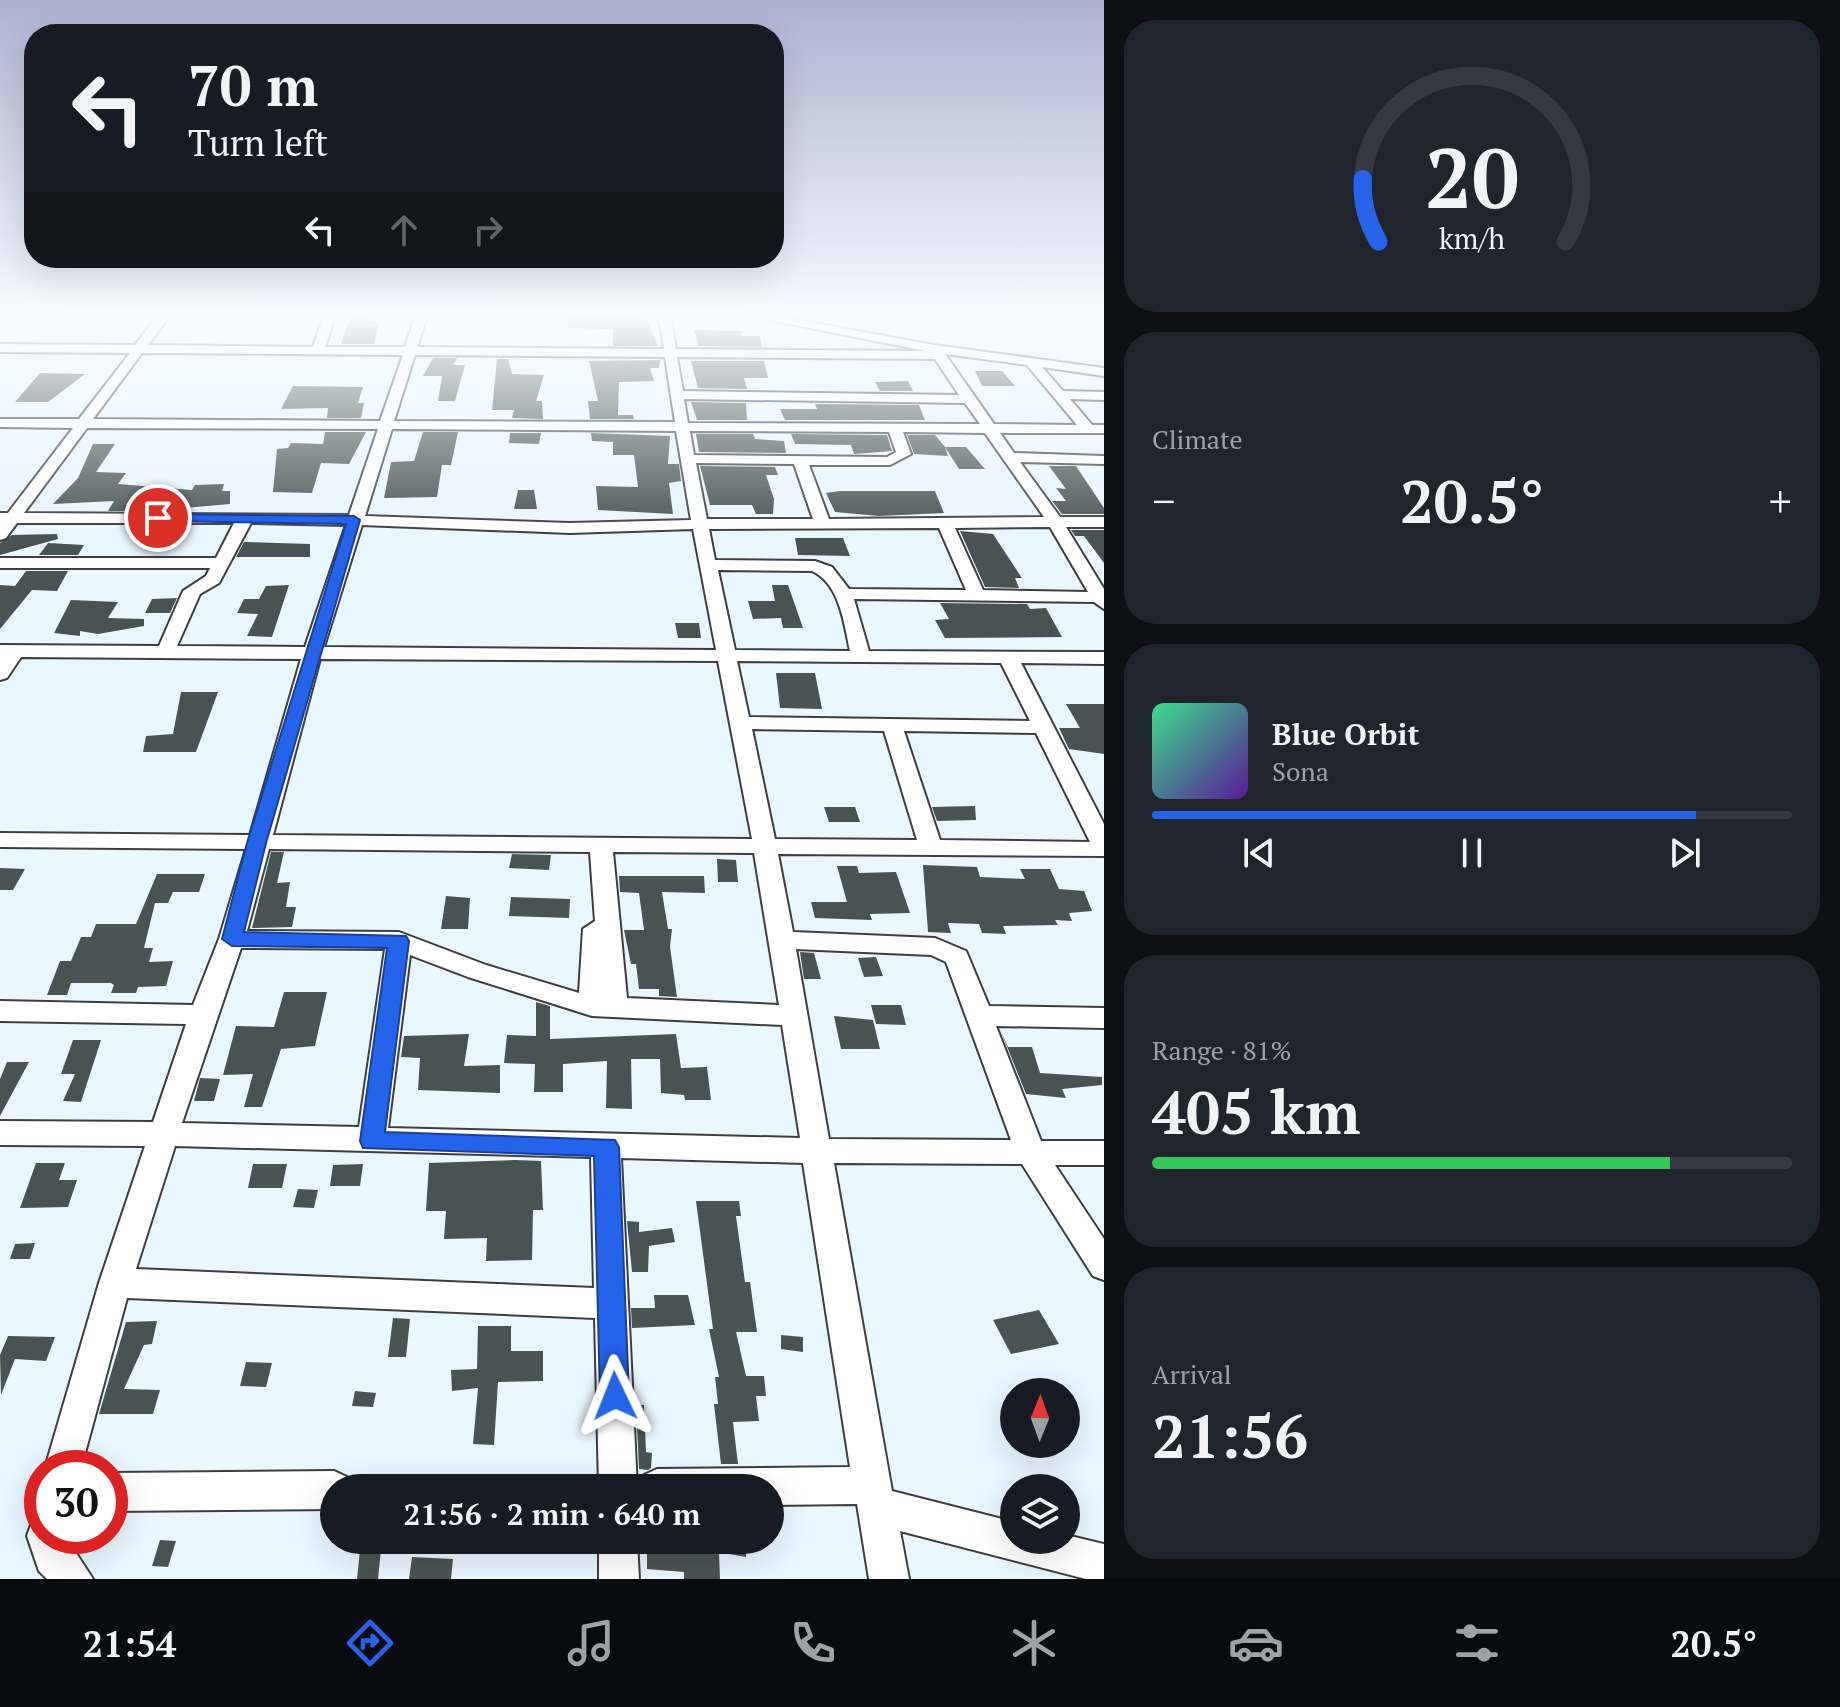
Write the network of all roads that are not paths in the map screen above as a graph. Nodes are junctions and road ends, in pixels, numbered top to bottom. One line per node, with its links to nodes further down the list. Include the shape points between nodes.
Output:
1 (111, 388): 12 (street)
2 (397, 388): 13 (street)
3 (675, 388): 6 (street)
4 (962, 388): 10 (street)
5 (1053, 388): 7 (street)
6 (676, 395): 9 (street); 14 (street)
7 (1059, 395): 8 (street); 18 (street)
8 (1104, 396)
9 (772, 397): 10 (street); 15 (street)
10 (970, 399): 17 (street)
11 (0, 423): 12 (street)
12 (83, 423): 13 (street); 25 (street)
13 (386, 423): 14 (street); 27 (street)
14 (681, 426): 15 (street); 21 (street)
15 (780, 427): 16 (street)
16 (895, 428): 17 (street); 22 (street, via 901,459)
17 (990, 428): 18 (street); 20 (street)
18 (1088, 429): 19 (street)
19 (1104, 429)
20 (1009, 457): 23 (street); 28 (street)
21 (688, 459): 22 (street); 30 (street)
22 (800, 460): 31 (street)
23 (1097, 460): 24 (street)
24 (1104, 478)
25 (7, 518): 26 (street); 33 (street)
26 (245, 518): 27 (street); 35 (street)
27 (354, 520): 30 (street, via 510,529); 44 (street)
28 (1055, 522): 29 (street); 32 (street); 37 (street)
29 (1104, 522)
30 (702, 524): 31 (street); 36 (street)
31 (823, 524): 32 (street)
32 (945, 524): 40 (street)
33 (0, 535)
34 (0, 563): 35 (street)
35 (224, 563): 43 (street, via 213,579 192,591)
36 (710, 565): 39 (street, via 821,567); 45 (street)
37 (1085, 568): 38 (street); 41 (street)
38 (1104, 569)
39 (843, 594): 40 (street); 46 (street)
40 (977, 596): 41 (street)
41 (1102, 601)
42 (8, 651): 43 (street); 49 (street)
43 (166, 651): 44 (street)
44 (313, 651): 45 (street); 54 (street)
45 (728, 655): 46 (street); 50 (street)
46 (861, 658): 48 (street)
47 (1104, 658): 48 (street)
48 (1009, 659): 52 (street)
49 (0, 674)
50 (741, 723): 51 (street); 56 (street)
51 (892, 725): 52 (street); 57 (street)
52 (1046, 727): 58 (street)
53 (0, 840): 54 (street)
54 (256, 843): 55 (street); 59 (street)
55 (601, 844): 56 (street); 62 (street)
56 (764, 846): 57 (street); 60 (street)
57 (931, 848): 58 (street)
58 (1104, 848)
59 (232, 939): 61 (street); 64 (street)
60 (781, 940): 65 (street); 66 (street, via 947,951 957,957)
61 (399, 941): 62 (street, via 477,971); 70 (street)
62 (603, 1007): 65 (street)
63 (0, 1011): 64 (street)
64 (203, 1015): 69 (street)
65 (795, 1016): 72 (street)
66 (978, 1016): 67 (street); 73 (street)
67 (1104, 1018)
68 (0, 1133): 69 (street)
69 (165, 1134): 70 (street); 76 (street)
70 (372, 1141): 71 (street)
71 (606, 1147): 72 (street); 77 (street)
72 (819, 1151): 73 (street); 83 (street)
73 (1030, 1152): 74 (street); 75 (street)
74 (1104, 1153)
75 (1104, 1266)
76 (115, 1283): 77 (street); 78 (street)
77 (611, 1304): 79 (street)
78 (68, 1450)
79 (617, 1474)
80 (320, 1490): 81 (street)
81 (128, 1492)
82 (784, 1493): 83 (street)
83 (875, 1496): 86 (street); 89 (street)
84 (52, 1554): 87 (street)
85 (618, 1554): 88 (street)
86 (1104, 1564)
87 (73, 1579)
88 (619, 1579)
89 (889, 1579)

